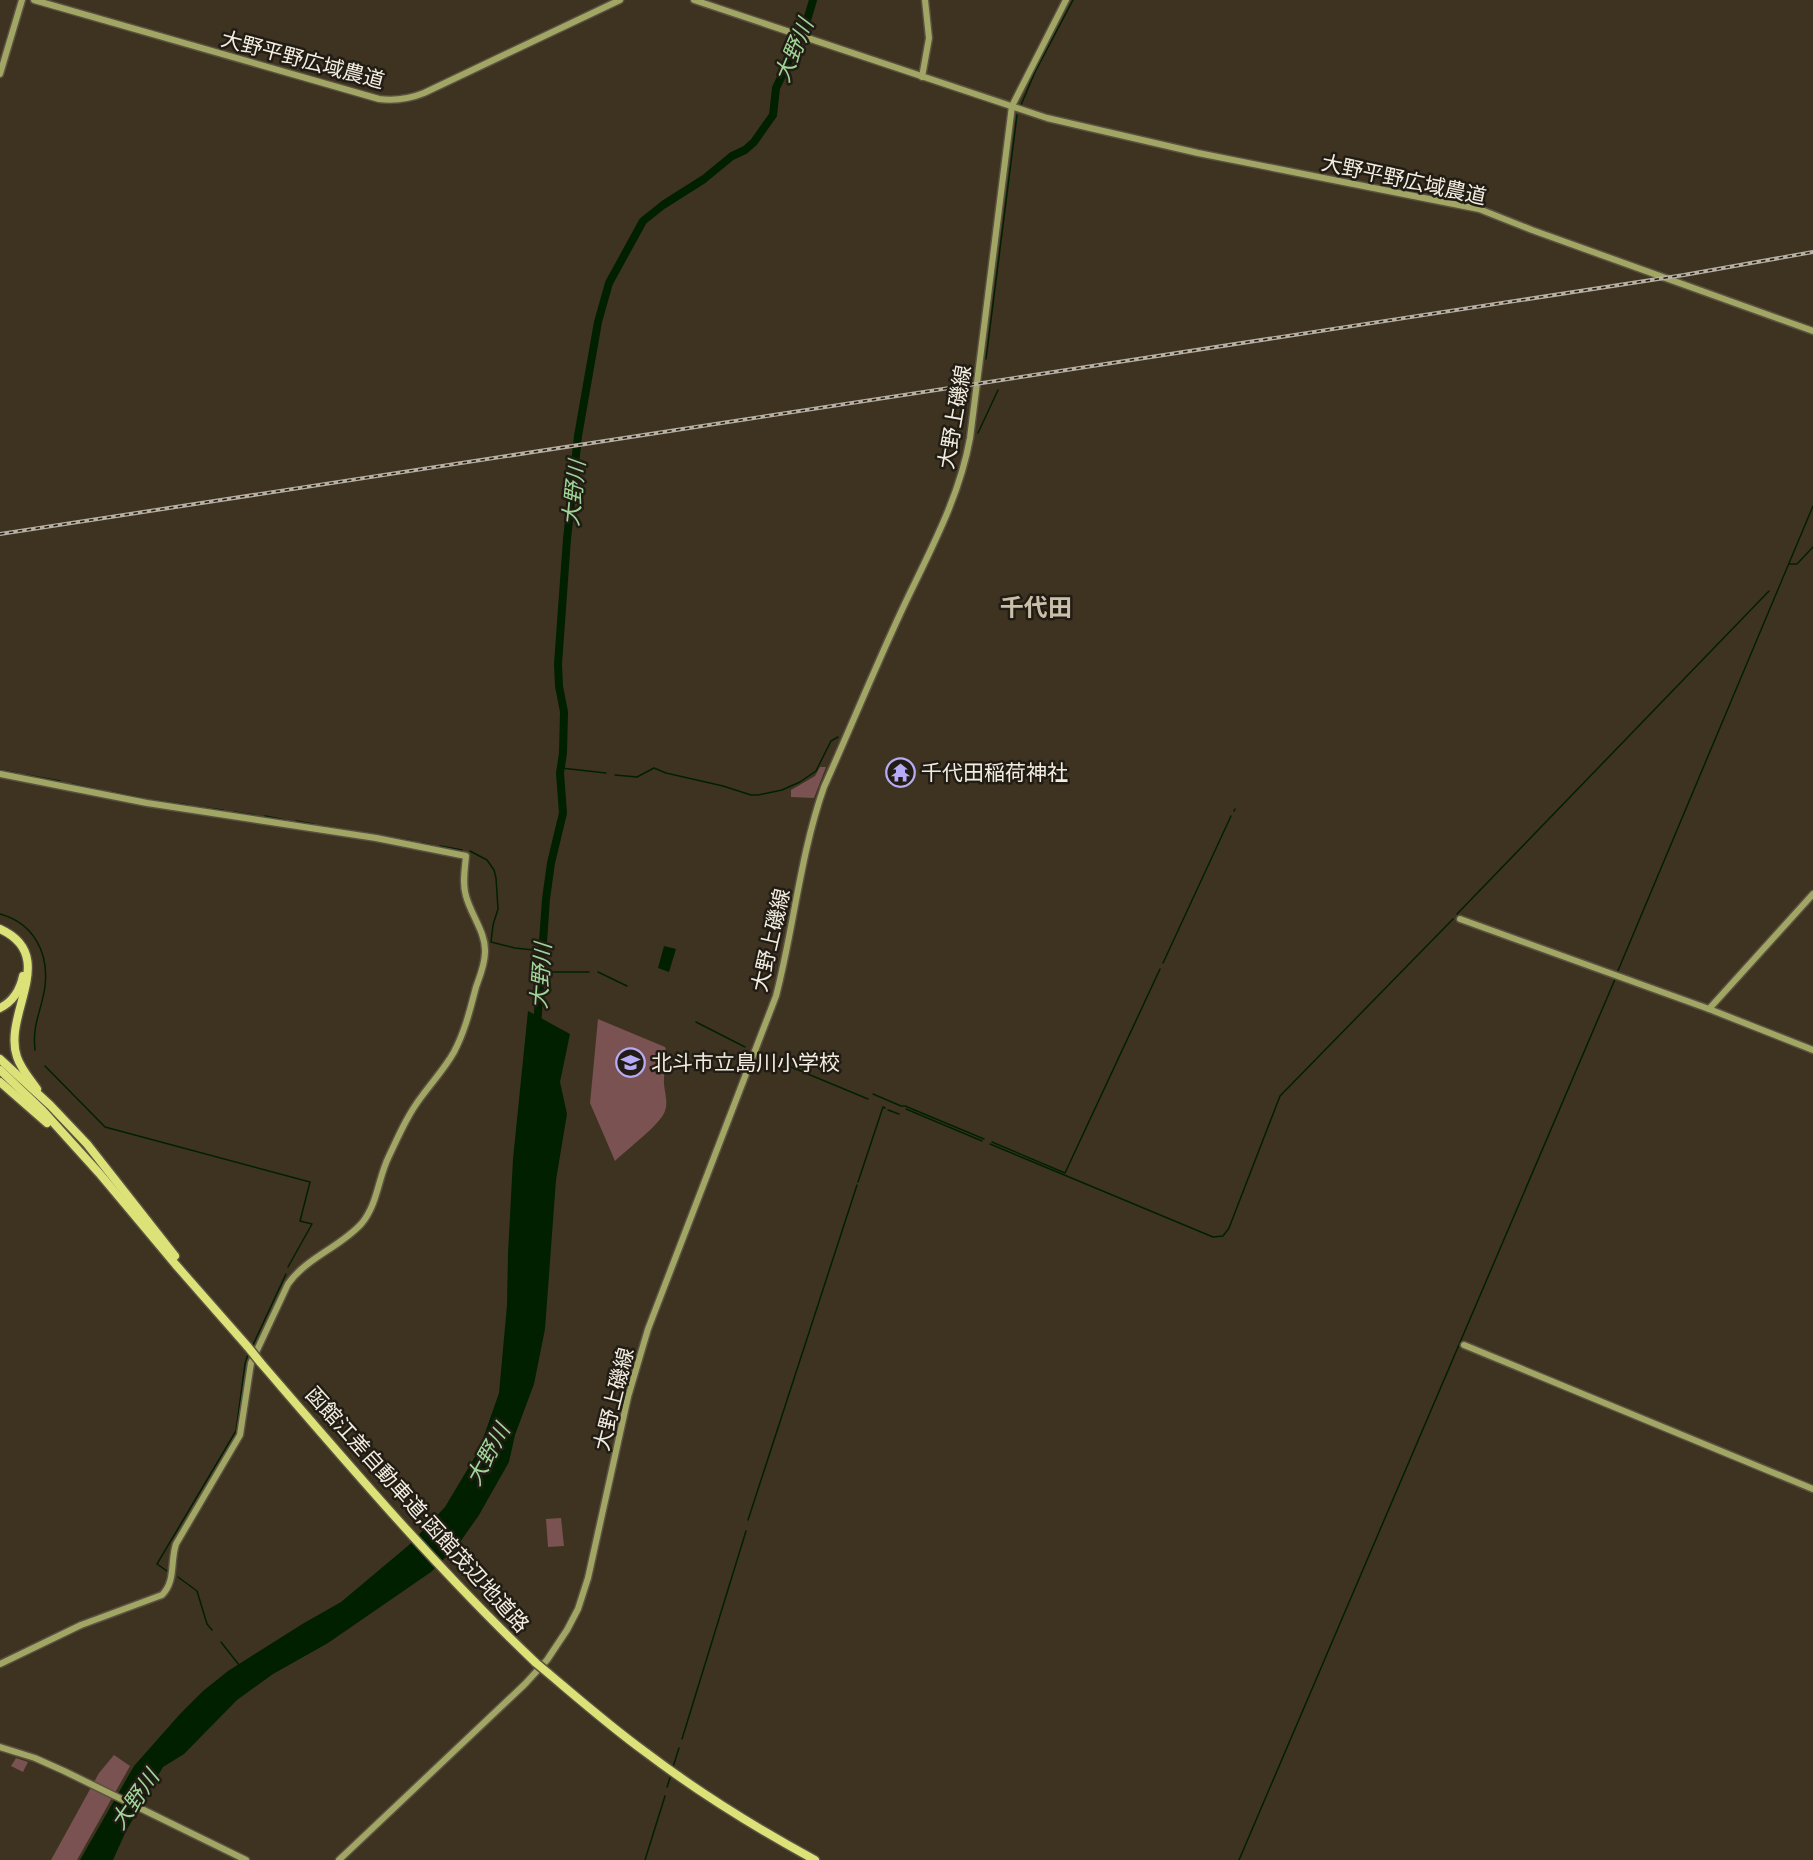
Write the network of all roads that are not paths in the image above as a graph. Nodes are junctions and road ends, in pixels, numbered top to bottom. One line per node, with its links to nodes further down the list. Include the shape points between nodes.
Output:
1 (22, 0): 7 (street)
2 (34, 0): 3 (street, 大野平野広域農道, via 379,99 396,100 424,93)
3 (620, 0)
4 (694, 0): 8 (street)
5 (925, 0): 8 (street, via 929,38)
6 (1066, 0): 9 (street, 大野上磯線)
7 (0, 74)
8 (922, 77): 9 (street)
9 (1012, 106): 10 (street, 大野平野広域農道, via 1152,143 1479,209); 30 (street, 大野上磯線, via 966,464 817,808 776,996 642,1346 578,1609 559,1644 525,1684)
10 (1813, 331)
11 (0, 774): 27 (street, via 147,803 353,834 466,856 464,889 485,951 459,1041 399,1135 368,1214 357,1228 288,1284 251,1363 240,1435 176,1544 168,1588 162,1595 81,1625)
12 (1813, 894): 17 (street)
13 (1460, 919): 17 (street)
14 (0, 929): 22 (highway, via 17,940 28,962 15,1032 17,1056)
15 (0, 935): 16 (highway, via 14,945 24,974 13,999)
16 (0, 1008)
17 (1709, 1009): 18 (street)
18 (1813, 1050)
19 (0, 1059): 22 (highway, 函館江差自動車道;函館茂辺地道路)
20 (0, 1070): 23 (highway, 函館江差自動車道;函館茂辺地道路)
21 (0, 1082): 23 (highway)
22 (50, 1105): 24 (highway, 函館江差自動車道;函館茂辺地道路, via 87,1144)
23 (99, 1173): 24 (highway, 函館江差自動車道;函館茂辺地道路)
24 (216, 1309): 31 (highway, 函館江差自動車道;函館茂辺地道路, bridge, via 380,1502 536,1663 681,1778)
25 (1464, 1345): 26 (street)
26 (1813, 1489)
27 (0, 1664)
28 (0, 1747): 29 (street, via 35,1758)
29 (246, 1860)
30 (339, 1860)
31 (815, 1860)

